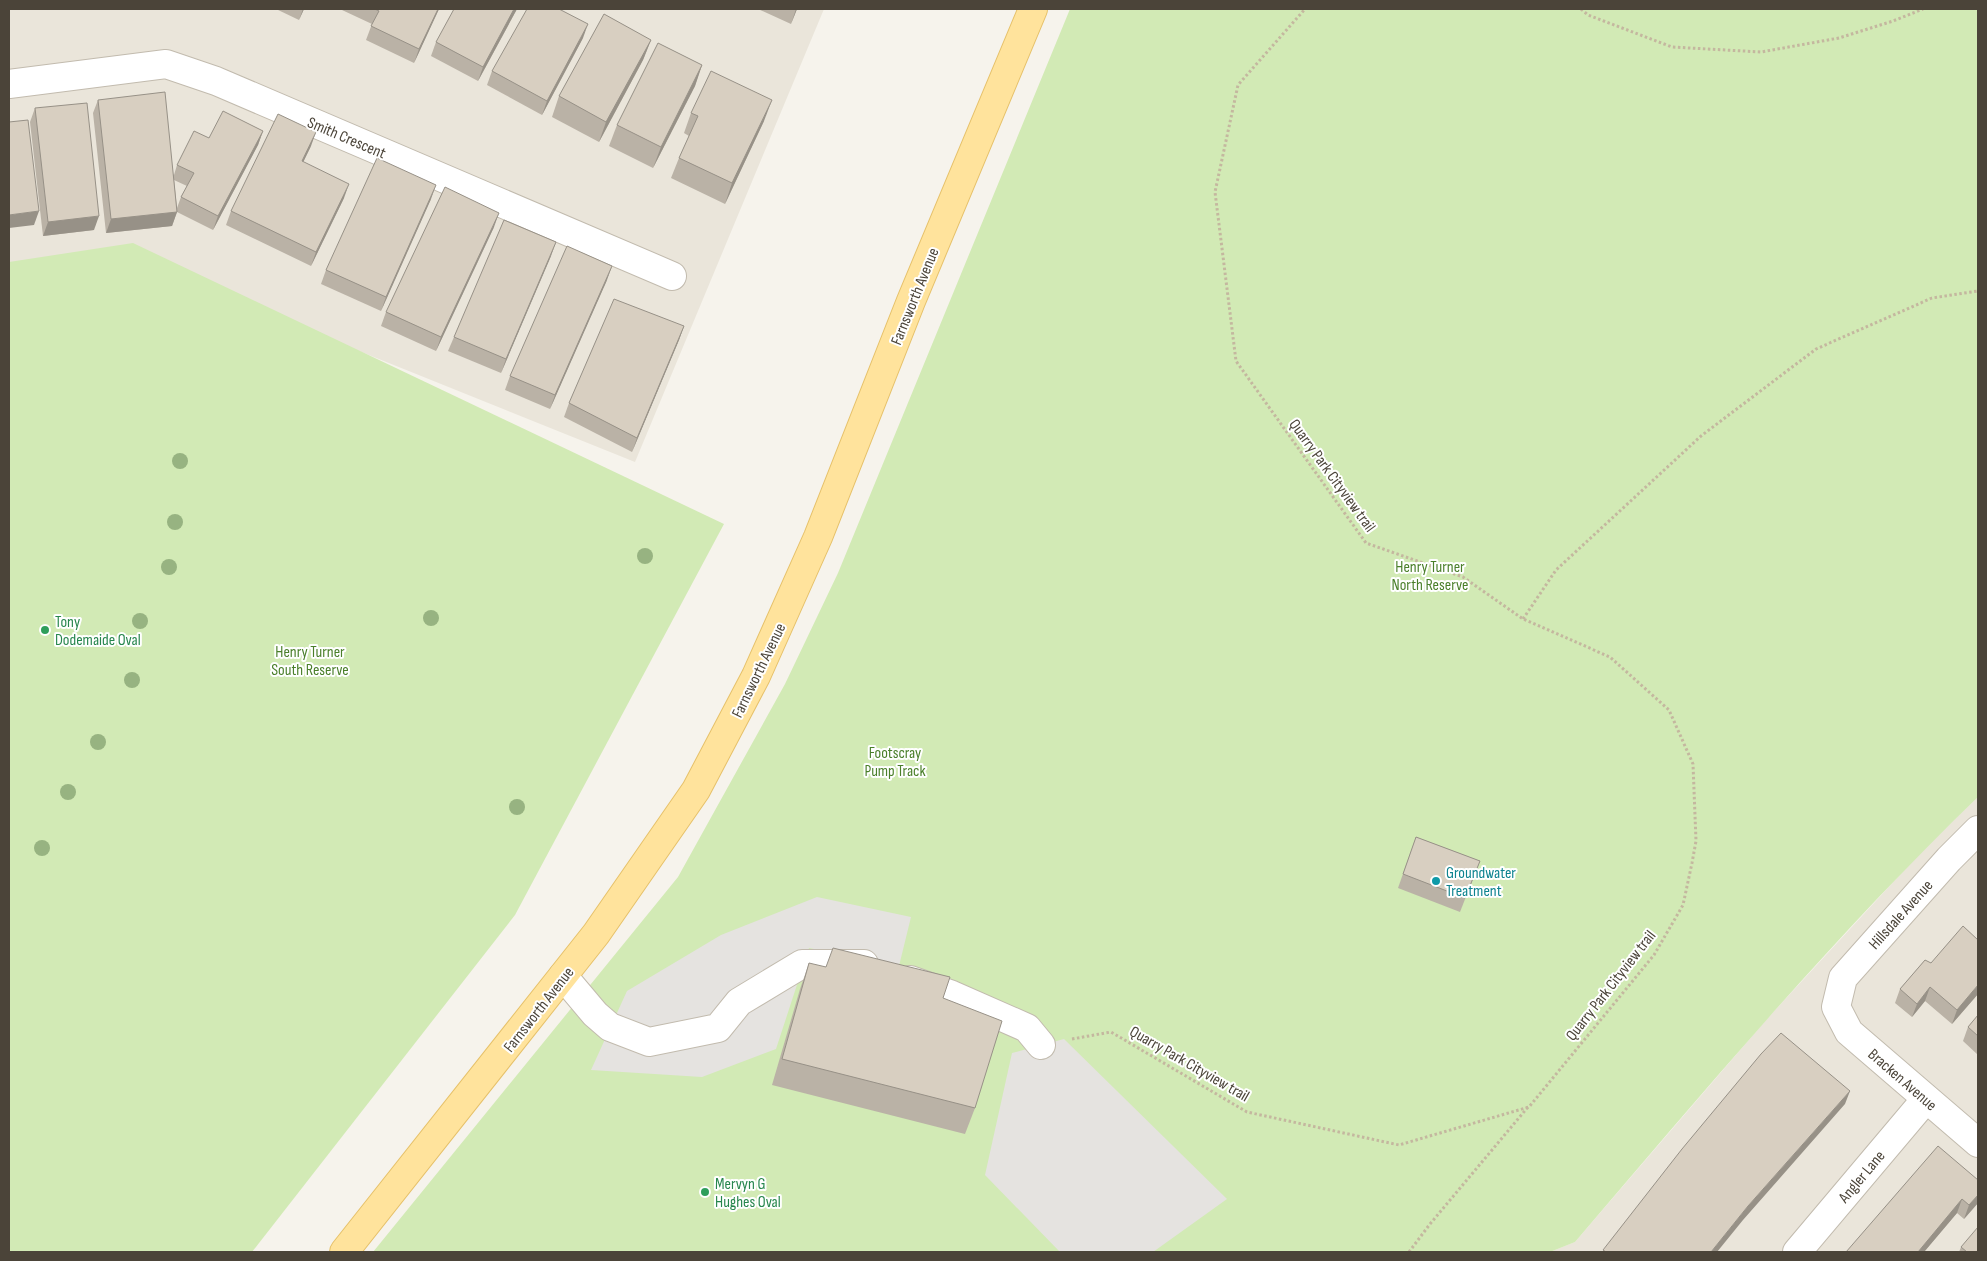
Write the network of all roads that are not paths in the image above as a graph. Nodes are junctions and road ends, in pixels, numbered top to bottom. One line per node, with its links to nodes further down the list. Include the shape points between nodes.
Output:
1 (1033, 9): 5 (main road, Farnsworth Avenue, via 911,301 818,538 756,676 696,790)
2 (9, 84): 3 (street, Smith Crescent, via 166,64 216,81)
3 (672, 276)
4 (1978, 830): 6 (street, Hillsdale Avenue, via 1843,978)
5 (563, 976): 7 (street, via 610,1027 649,1042 718,1028 739,1002 802,964 864,964 952,994 1027,1028); 10 (main road, Farnsworth Avenue)
6 (1836, 1007): 8 (street, Bracken Avenue, via 1849,1032)
7 (1041, 1045)
8 (1926, 1099): 9 (street, Bracken Avenue); 11 (street, Angler Lane)
9 (1978, 1143)
10 (344, 1252)
11 (1797, 1252)

